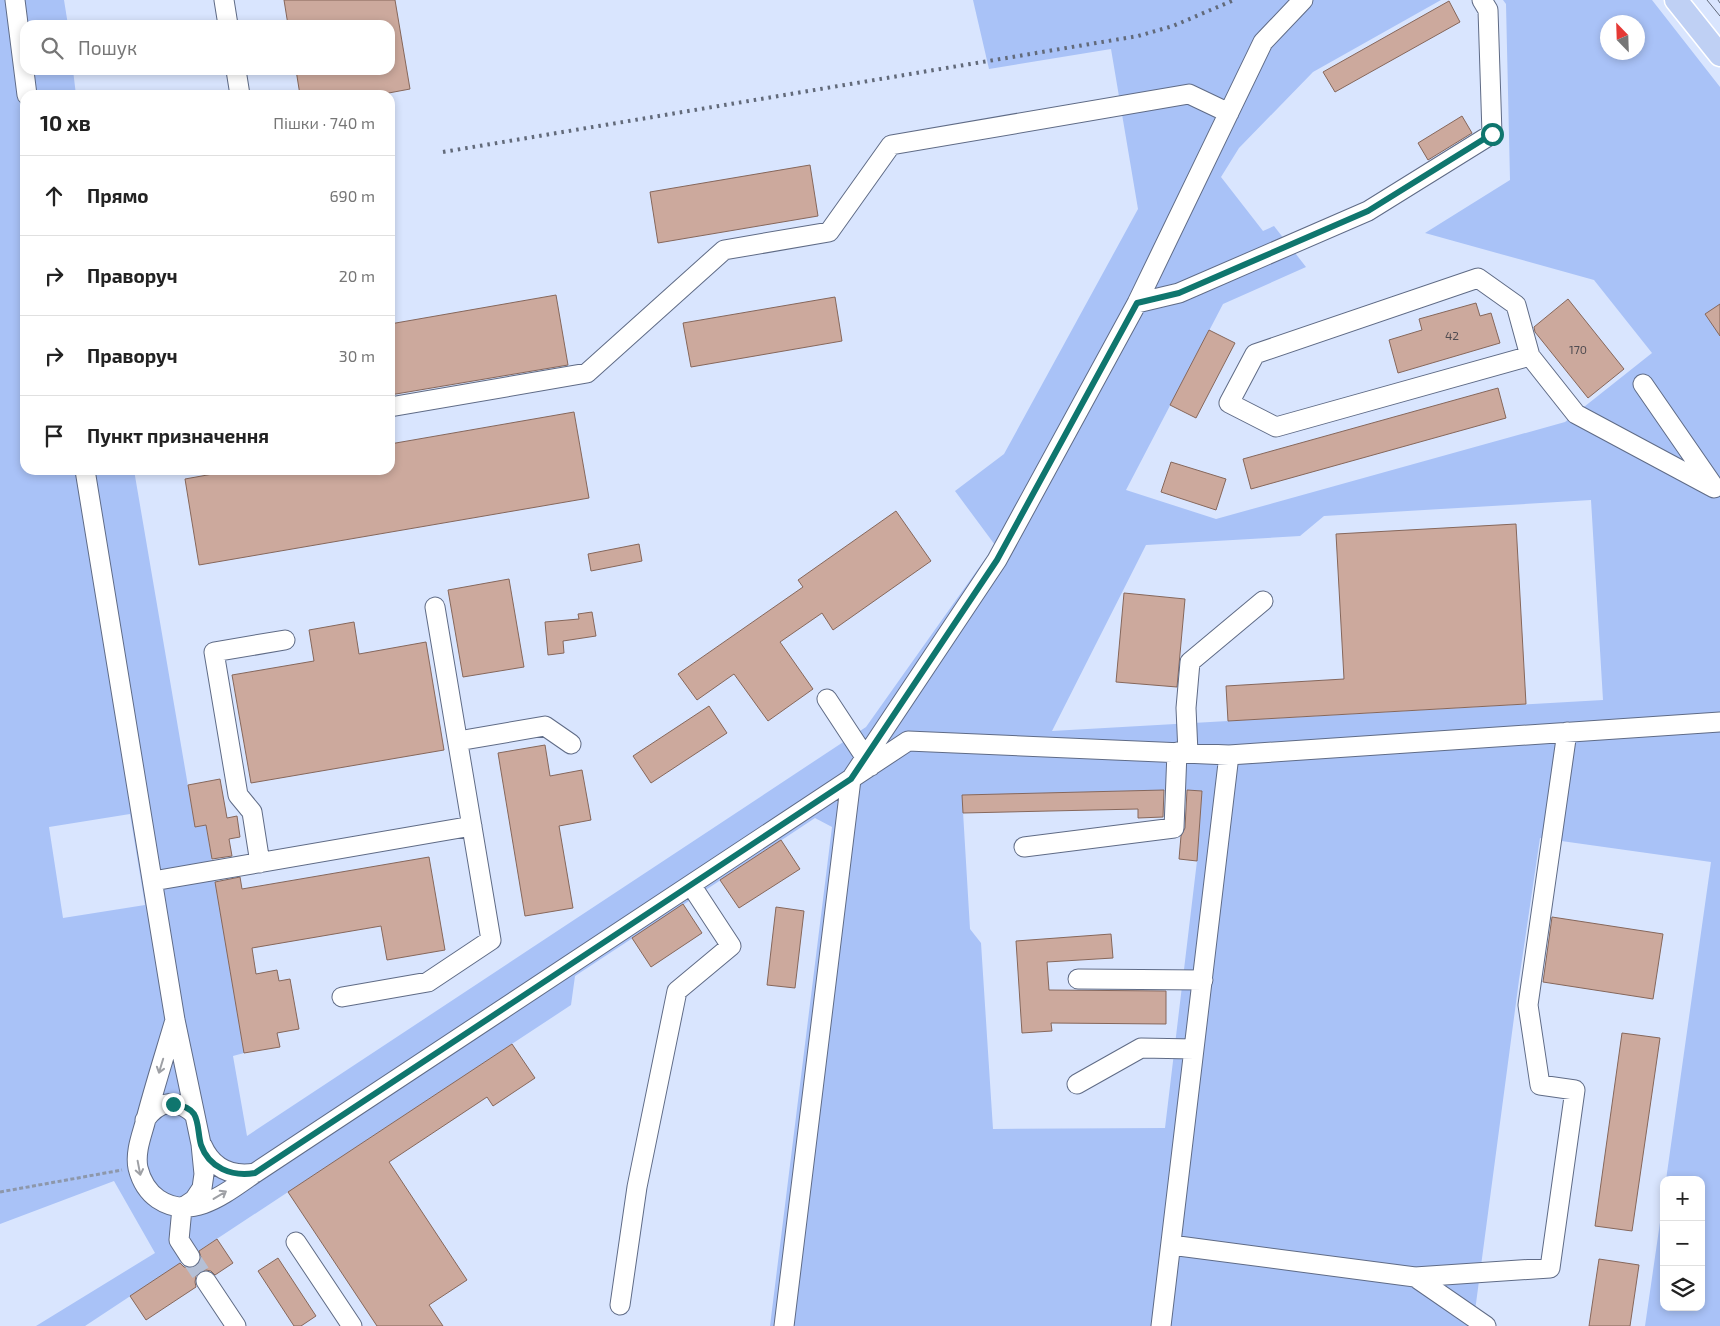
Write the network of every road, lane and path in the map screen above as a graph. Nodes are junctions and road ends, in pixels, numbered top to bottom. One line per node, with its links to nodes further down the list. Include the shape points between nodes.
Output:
1 (15, 0): 7 (street)
2 (224, 0): 6 (street)
3 (1303, 0): 13 (street, via 1263,42)
4 (1482, 0): 14 (street, via 1488,10 1492,134 1368,211 1179,293)
5 (1676, 0): 8 (main road)
6 (227, 20)
7 (20, 40)
8 (1720, 56)
9 (24, 75): 11 (street)
10 (237, 75): 12 (street)
11 (26, 90)
12 (239, 90)
13 (1229, 113): 14 (street); 17 (street, via 1190,94 891,145 829,232 724,250 587,374)
14 (1137, 303): 24 (street, via 997,560)
15 (1530, 356): 15 (street, via 1516,305 1478,278 1255,354 1229,403 1276,427); 19 (street, via 1576,414)
16 (1643, 384): 19 (street)
17 (395, 406)
18 (86, 475): 37 (street)
19 (1717, 492)
20 (1263, 601): 30 (street, via 1190,662)
21 (435, 607): 27 (street)
22 (285, 640): 36 (street, via 214,652 238,795 252,812)
23 (827, 699): 32 (street)
24 (892, 717): 28 (street); 32 (street)
25 (1720, 722): 26 (street)
26 (1567, 732): 31 (street); 55 (street, via 1528,1005 1540,1085 1575,1090 1550,1268)
27 (458, 741): 29 (street, via 545,726); 34 (street)
28 (908, 741): 30 (street); 32 (street)
29 (571, 744)
30 (1183, 753): 31 (street); 35 (street, via 1174,828)
31 (1230, 754): 40 (street)
32 (868, 762): 33 (street)
33 (851, 779): 38 (street); 62 (street)
34 (472, 826): 36 (street); 41 (street, via 492,940 428,982)
35 (1024, 847)
36 (260, 862): 37 (street)
37 (153, 881): 42 (street)
38 (691, 885): 49 (street); 57 (street, via 731,946 677,991 637,1187)
39 (1078, 980): 40 (street)
40 (1202, 980): 43 (street)
41 (342, 996)
42 (176, 1020): 45 (street); 46 (street, one-way to 46)
43 (1194, 1049): 44 (street, via 1141,1048); 53 (street)
44 (1077, 1084)
45 (195, 1115): 46 (street, via 181,1105 164,1104); 47 (street)
46 (145, 1120): 48 (street, via 138,1148)
47 (201, 1144): 49 (street, via 213,1163 222,1170 244,1175); 51 (street, via 202,1188 194,1200)
48 (138, 1167): 50 (path); 51 (street, one-way to 51, via 149,1192 169,1205)
49 (255, 1173): 51 (street, one-way to 49, via 193,1208 215,1199)
50 (0, 1192)
51 (182, 1208): 54 (street, via 179,1240)
52 (296, 1242): 59 (street)
53 (1171, 1245): 55 (street); 63 (street)
54 (190, 1257)
55 (1415, 1277): 64 (street)
56 (206, 1281): 58 (street)
57 (620, 1304)
58 (224, 1309): 60 (street); 61 (street)
59 (344, 1323)
60 (216, 1326)
61 (236, 1326)
62 (784, 1326)
63 (1161, 1326)
64 (1486, 1326)

